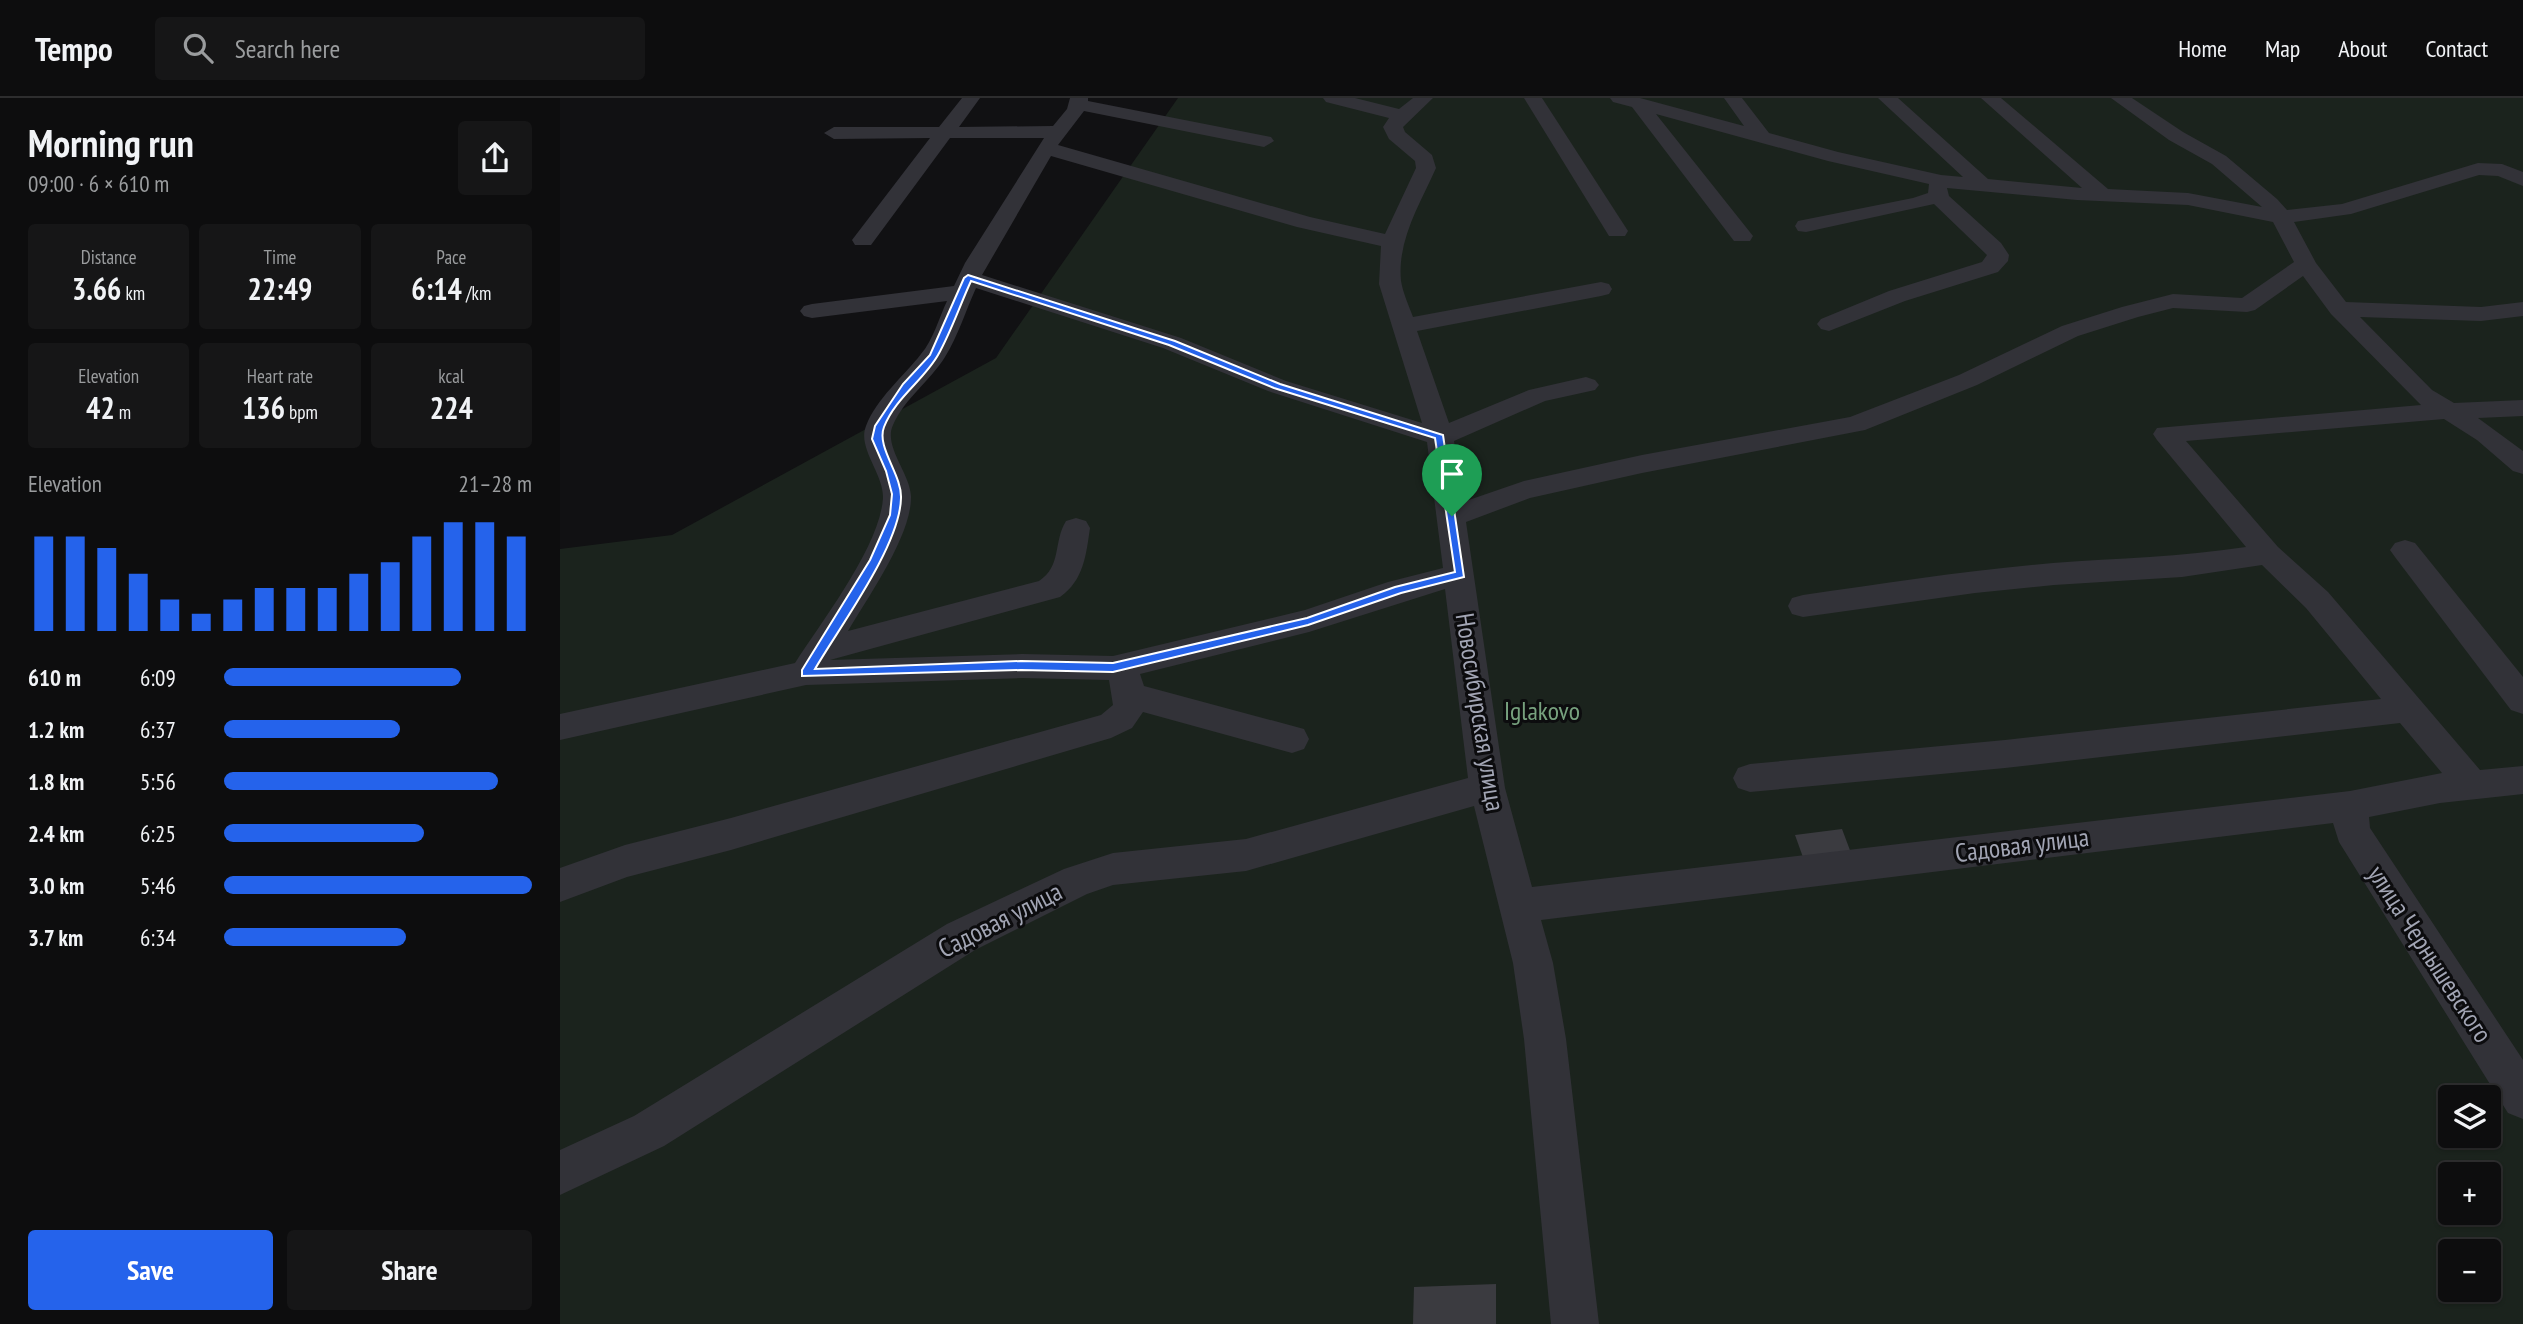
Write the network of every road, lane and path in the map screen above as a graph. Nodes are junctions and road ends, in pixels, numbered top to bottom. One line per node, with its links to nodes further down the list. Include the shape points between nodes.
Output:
1 (971, 98): 13 (street)
2 (1332, 98): 11 (street)
3 (1533, 98): 24 (street)
4 (1684, 98): 12 (street)
5 (1733, 98): 15 (street)
6 (1887, 98): 19 (street)
7 (1990, 98): 21 (street)
8 (2120, 98): 22 (street, via 2219,160)
9 (1629, 101): 12 (street); 25 (street)
10 (1078, 102): 16 (street); 17 (street)
11 (1413, 107): 27 (street, Новосибирская улица, via 1393,127 1396,135 1425,159 1426,168)
12 (1665, 111): 15 (street)
13 (944, 132): 14 (street); 16 (street); 26 (street)
14 (834, 133)
15 (1762, 137): 20 (street)
16 (1052, 140): 27 (street, via 1306,222); 29 (street)
17 (1264, 141)
18 (2523, 180): 22 (street, via 2487,167 2344,210)
19 (1983, 186): 20 (street); 21 (street)
20 (1939, 189): 23 (street, via 1918,203); 34 (street, via 1993,248 1997,261)
21 (2102, 195): 22 (street, via 2188,198)
22 (2281, 217): 28 (street)
23 (1805, 226)
24 (1617, 231)
25 (1742, 236)
26 (863, 240)
27 (1391, 242): 35 (street, Новосибирская улица, via 1390,284)
28 (2306, 264): 31 (street); 41 (street, via 2247,304 2173,301 2148,306 2070,331 1968,380 1856,424 1524,490)
29 (965, 285): 33 (street); 39 (street, via 1172,343 1277,386); 47 (street, via 934,355 879,426 877,439 897,494 895,515 875,560)
30 (1601, 289): 35 (street)
31 (2339, 309): 32 (street, via 2481,314); 38 (street, via 2406,379)
32 (2523, 309)
33 (812, 311)
34 (1829, 324)
35 (1405, 326): 39 (street, Новосибирская улица)
36 (1586, 386): 39 (street, via 1528,398)
37 (2523, 408): 38 (street)
38 (2446, 411): 40 (street, via 2486,434); 44 (street, via 2165,434)
39 (1440, 437): 41 (street, Новосибирская улица)
40 (2523, 466)
41 (1452, 516): 45 (street, Новосибирская улица)
42 (1076, 528): 47 (street, via 1063,582)
43 (2405, 550): 49 (street)
44 (2268, 554): 46 (street, via 2182,567 1975,582); 50 (street, via 2317,600)
45 (1460, 574): 48 (street); 56 (street, Новосибирская улица)
46 (1802, 606)
47 (813, 662): 48 (street, via 1021,666); 51 (street)
48 (1125, 680): 52 (street); 58 (street, via 1130,702 1125,716 1111,725 625,861)
49 (2523, 701)
50 (2407, 709): 53 (street); 55 (street)
51 (560, 727)
52 (1293, 739)
53 (1749, 778)
54 (2523, 780): 55 (street, Садовая улица)
55 (2472, 785): 57 (street, Садовая улица)
56 (1487, 788): 59 (street, Новосибирская улица); 61 (street, Садовая улица, via 1246,855 1113,869 1077,881 961,937 649,1131)
57 (2350, 806): 59 (street, Садовая улица); 60 (street, улица Чернышевского, via 2353,831 2365,853)
58 (560, 885)
59 (1519, 906): 62 (street, Новосибирская улица, via 1545,1040)
60 (2523, 1098)
61 (560, 1174)
62 (1576, 1324)

